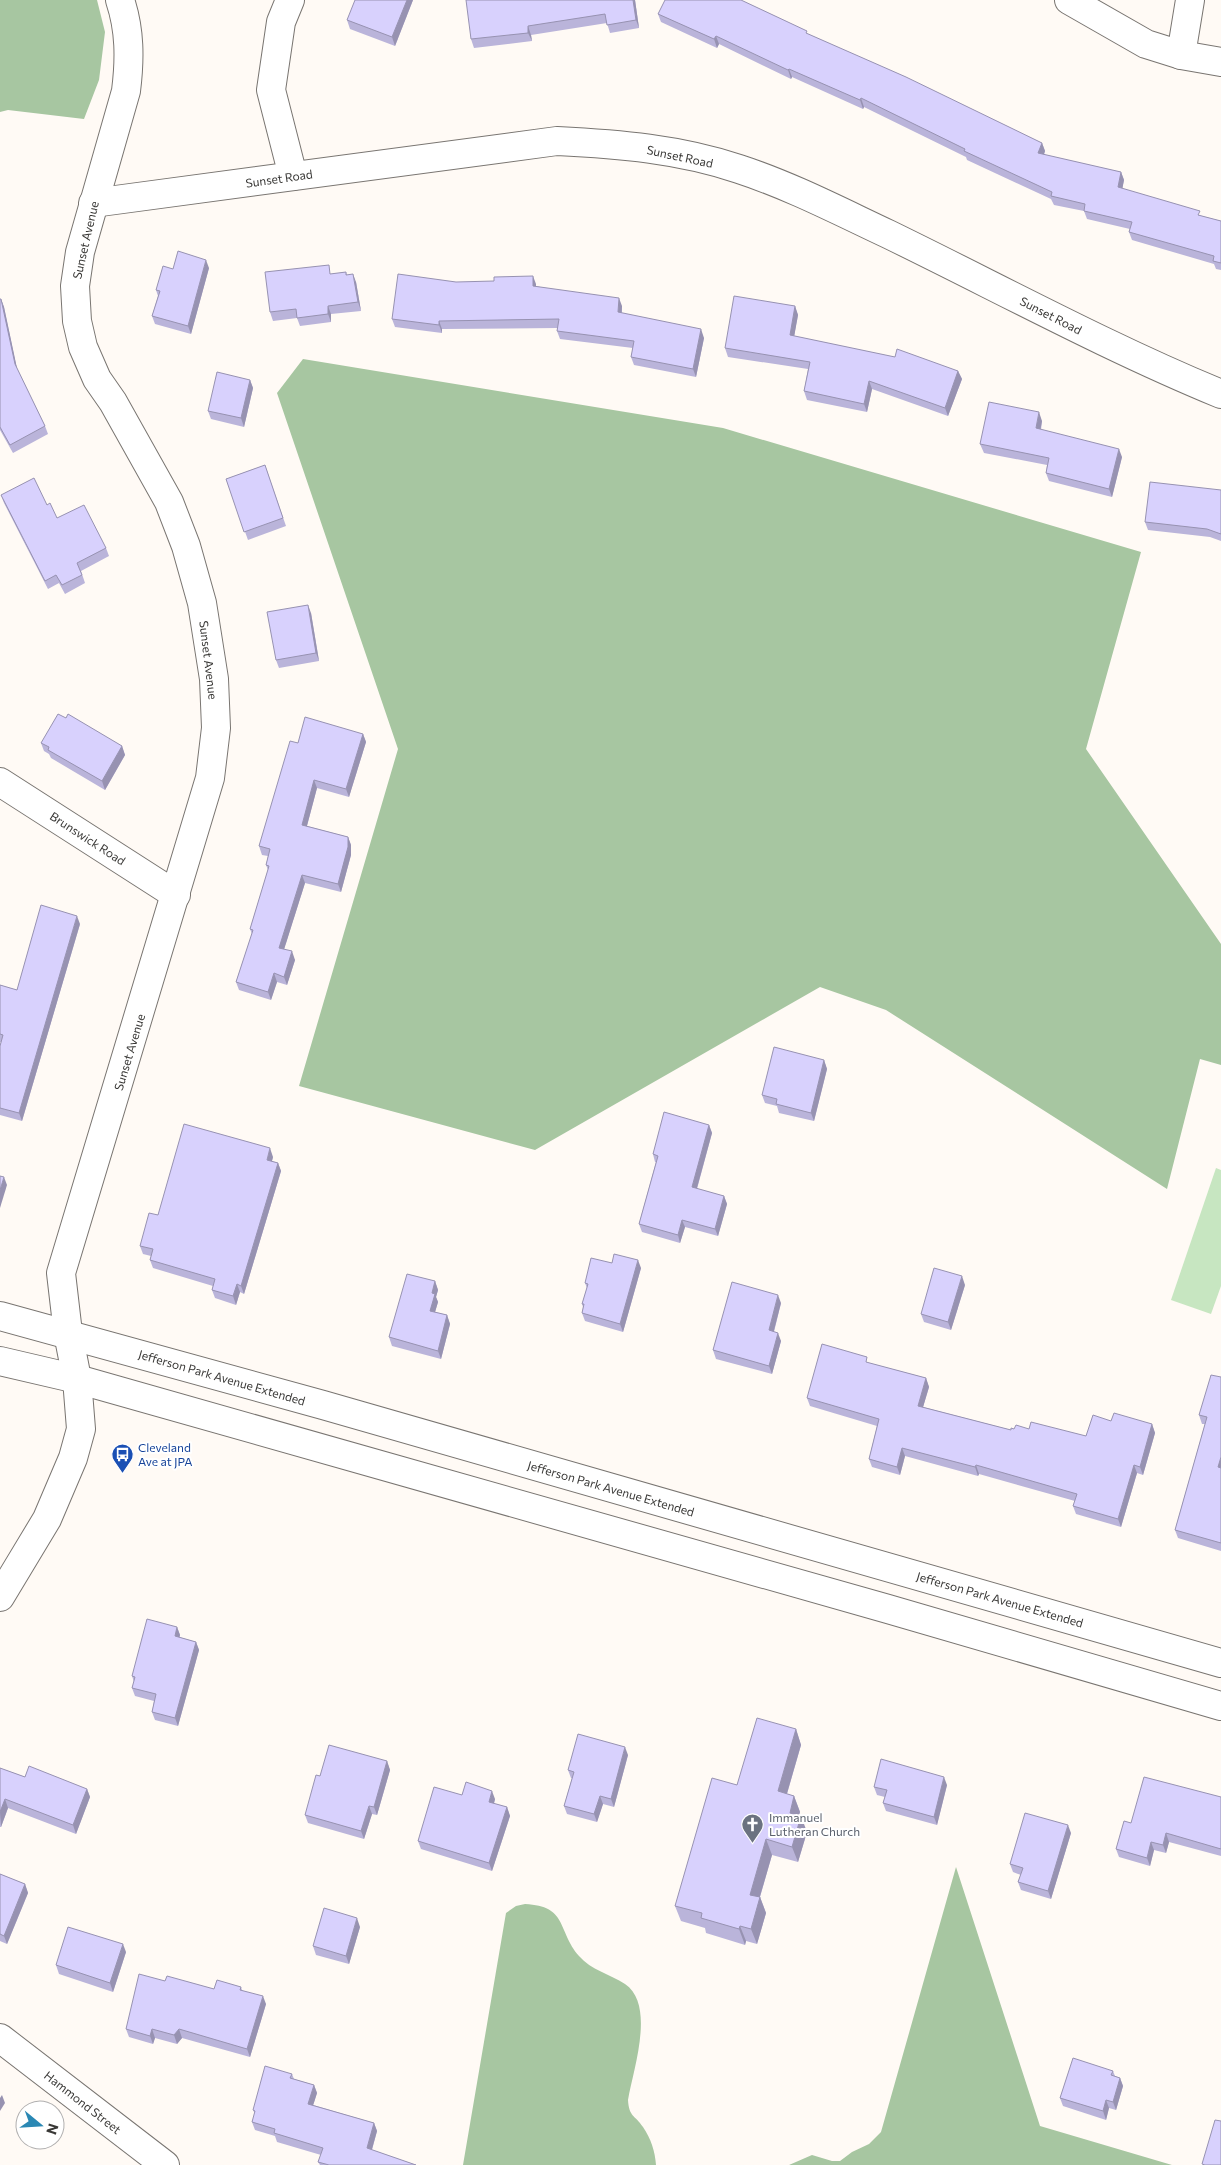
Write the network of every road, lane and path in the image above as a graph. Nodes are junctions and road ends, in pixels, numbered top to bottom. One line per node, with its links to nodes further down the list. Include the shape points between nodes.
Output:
1 (120, 0): 8 (street, Sunset Avenue, via 127,22 130,63)
2 (290, 0): 7 (street, via 281,22 271,90)
3 (1069, 0): 5 (street, via 1146,44)
4 (1190, 0): 5 (street)
5 (1181, 55): 6 (street)
6 (1221, 62)
7 (294, 176): 8 (street, Sunset Road); 9 (street, Sunset Road, via 557,141 623,145 688,155 800,192 1152,366)
8 (93, 203): 11 (street, Sunset Avenue, via 75,286 77,321 83,347 97,379 168,502 186,546 202,603 214,679 216,728 210,778)
9 (1221, 394)
10 (0, 782): 11 (street, Brunswick Road)
11 (176, 895): 13 (street, Sunset Avenue, via 61,1274)
12 (0, 1316): 13 (street, Jefferson Park Avenue Extended)
13 (68, 1333): 15 (street, Sunset Avenue); 16 (street, Jefferson Park Avenue Extended)
14 (0, 1361): 15 (street)
15 (77, 1379): 17 (street, Sunset Avenue, via 82,1429 73,1458 47,1519); 18 (street)
16 (899, 1570): 18 (street); 19 (street, Jefferson Park Avenue Extended)
17 (0, 1597)
18 (888, 1609): 20 (street)
19 (1221, 1663)
20 (1221, 1706)
21 (0, 2038): 22 (street, Hammond Street)
22 (165, 2165)

